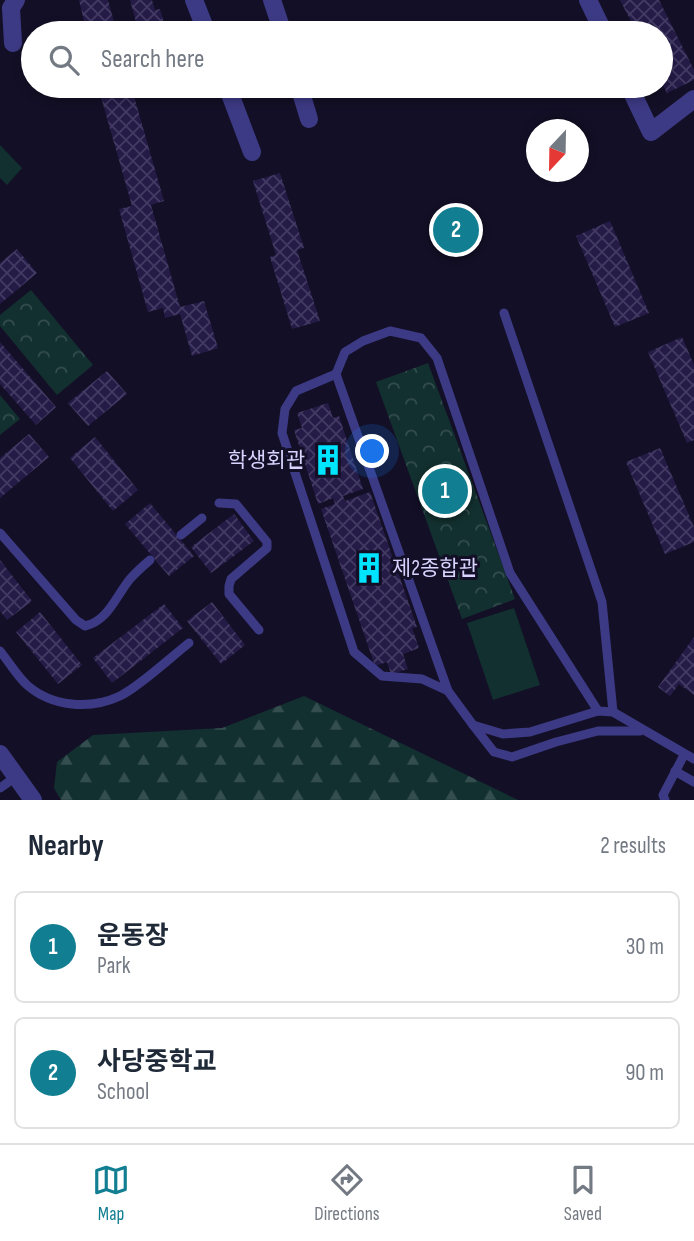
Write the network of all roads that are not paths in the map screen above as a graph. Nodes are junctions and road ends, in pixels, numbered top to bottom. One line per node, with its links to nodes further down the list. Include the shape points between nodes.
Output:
1 (16, 0): 8 (street, via 11,8)
2 (194, 0): 5 (street)
3 (272, 0): 6 (street)
4 (588, 0): 7 (street)
5 (202, 21)
6 (279, 21)
7 (598, 21)
8 (13, 43)
9 (232, 98): 14 (street)
10 (303, 98): 13 (street)
11 (635, 98): 12 (street, via 651,132)
12 (694, 99)
13 (309, 119)
14 (253, 152)
15 (505, 313): 27 (lane, via 602,602)
16 (336, 373): 25 (lane); 25 (lane, via 296,391 285,409 282,433 355,652 382,676 422,679); 26 (lane, via 345,352 390,331 421,338 437,358 510,573)
17 (219, 503): 22 (lane, via 236,504 267,541 263,554 229,586 229,594)
18 (202, 519): 20 (lane)
19 (0, 533): 21 (lane, via 85,626 108,612)
20 (181, 535)
21 (150, 560)
22 (258, 631)
23 (189, 643): 24 (lane, via 122,695 101,703 73,705 47,699 26,685)
24 (0, 651)
25 (448, 691): 28 (lane)
26 (598, 711): 27 (lane); 28 (lane, via 530,732 503,734)
27 (613, 712): 29 (lane)
28 (473, 725): 29 (lane, via 495,752 512,757 598,731)
29 (642, 731): 31 (lane)
30 (0, 754): 34 (street)
31 (684, 755): 32 (lane); 33 (lane)
32 (694, 759)
33 (676, 771): 35 (lane); 38 (lane)
34 (17, 776): 36 (lane); 37 (street)
35 (694, 782)
36 (0, 788)
37 (33, 800)
38 (664, 800)

